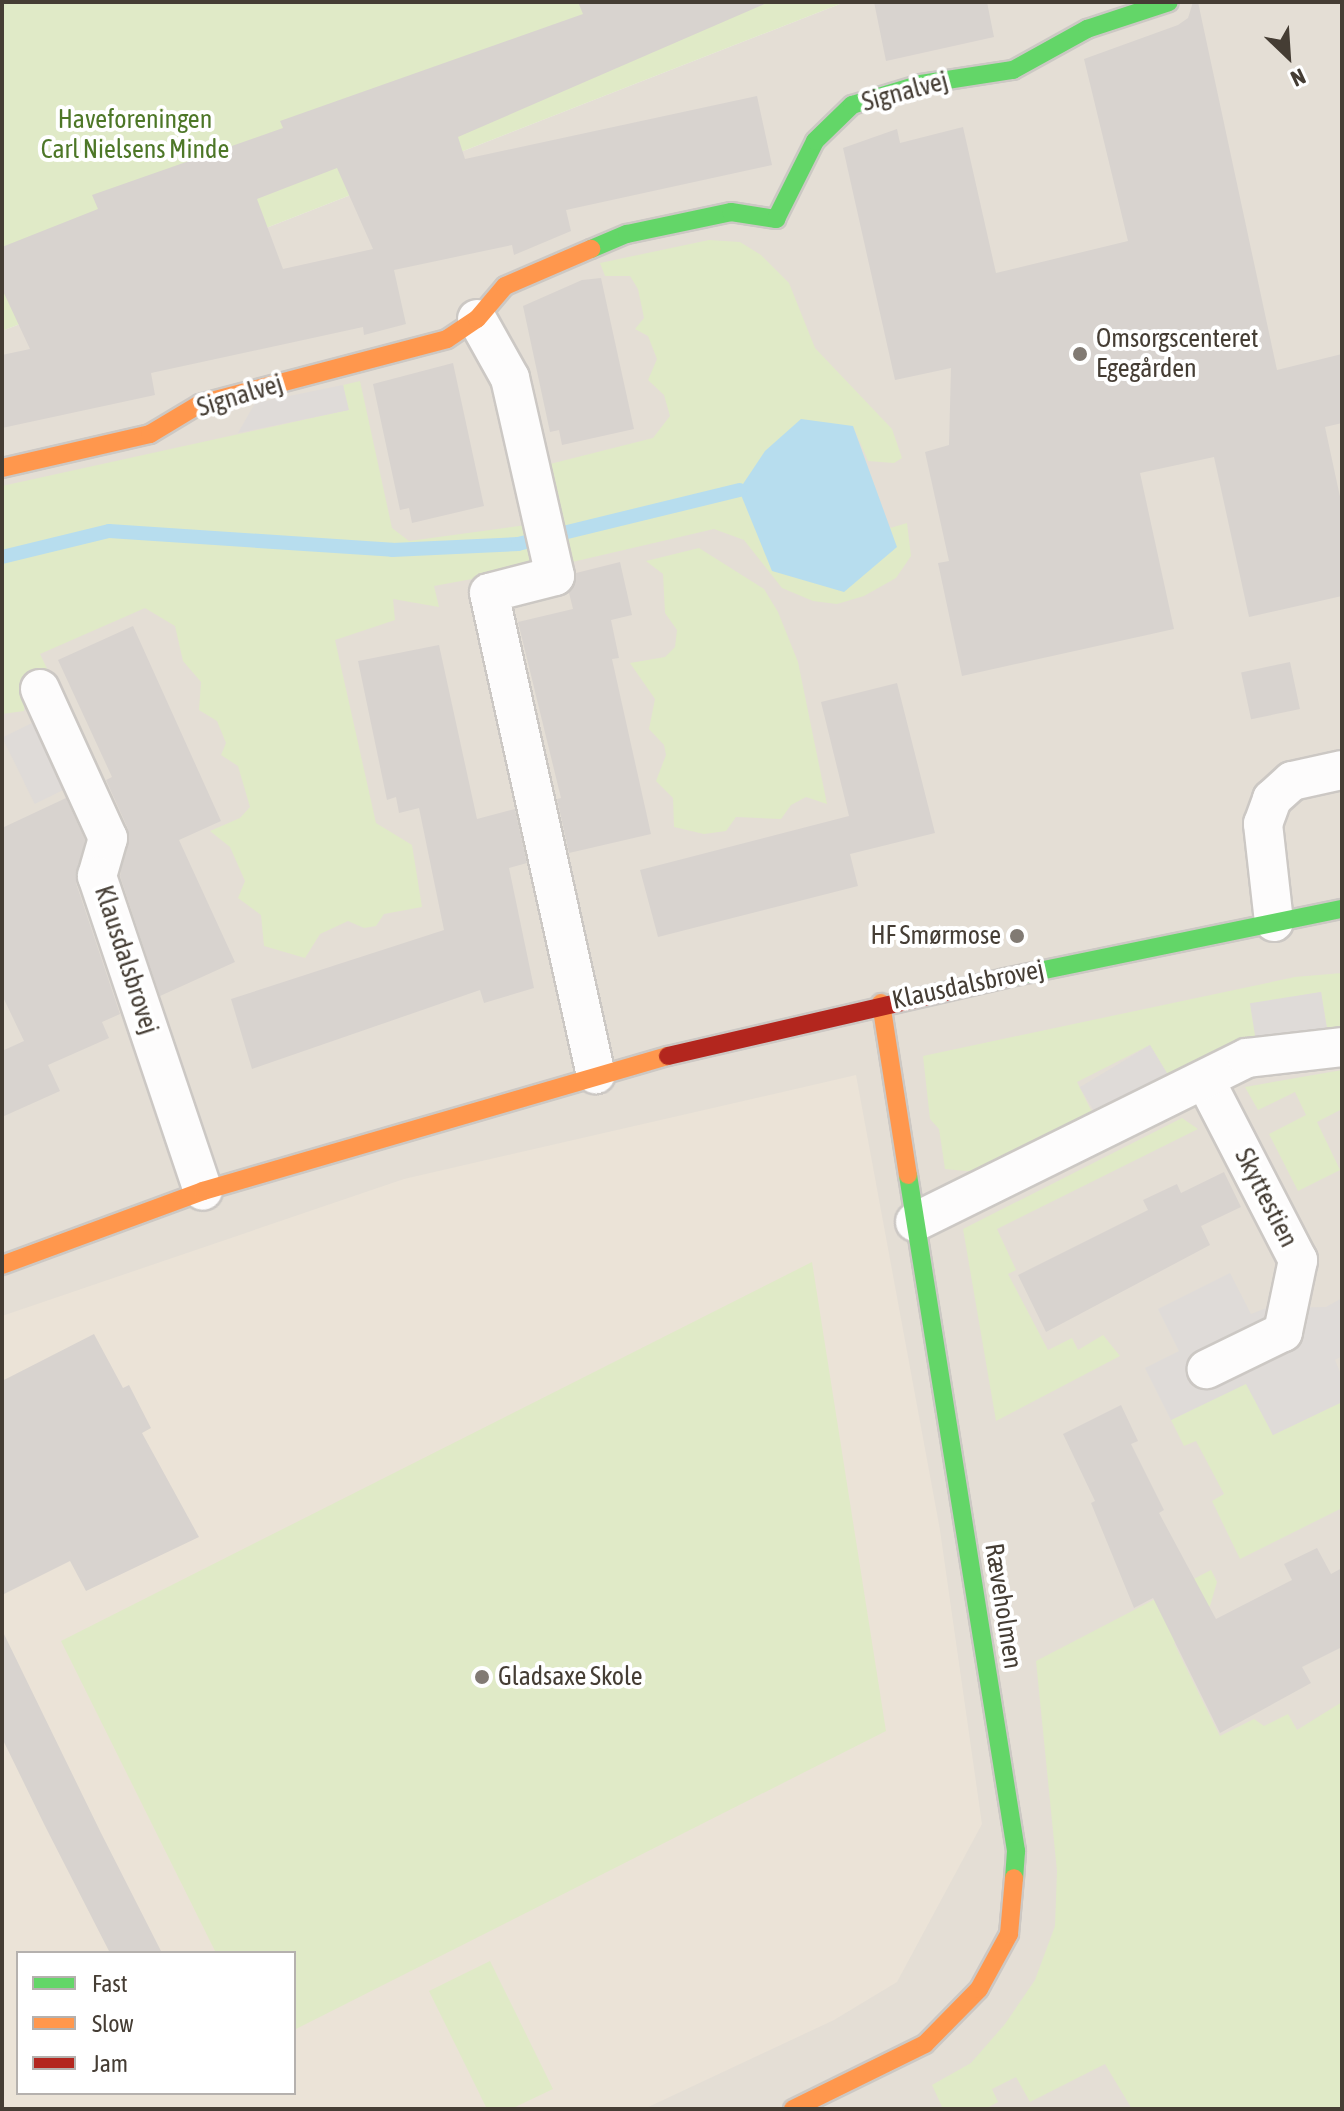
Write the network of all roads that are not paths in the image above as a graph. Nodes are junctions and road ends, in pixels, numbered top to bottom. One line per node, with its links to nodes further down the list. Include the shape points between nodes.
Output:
1 (1169, 2): 2 (street, Signalvej, via 1087,29 1013,70 921,84 852,105 815,141 776,219 731,212 627,234 505,286)
2 (477, 319): 3 (street, Signalvej, via 447,339 200,404 150,434); 10 (street, via 510,378 554,572 489,593)
3 (2, 468)
4 (40, 689): 12 (street, Klausdalsbrovej, via 108,838 97,876)
5 (1342, 770): 7 (street, via 1292,781 1272,799 1263,824)
6 (1342, 909): 7 (street, Klausdalsbrovej)
7 (1274, 922): 8 (street, Klausdalsbrovej)
8 (881, 1003): 10 (street, Klausdalsbrovej); 13 (street, Ræveholmen)
9 (1342, 1047): 11 (street, via 1247,1058)
10 (596, 1074): 12 (street, Klausdalsbrovej)
11 (1205, 1080): 13 (street); 15 (street, Skyttestien, via 1298,1260 1283,1332)
12 (203, 1191): 14 (street, Klausdalsbrovej)
13 (915, 1222): 16 (street, Ræveholmen, via 1016,1851 1009,1934 979,1989 925,2044)
14 (2, 1265)
15 (1207, 1369)
16 (793, 2109)

